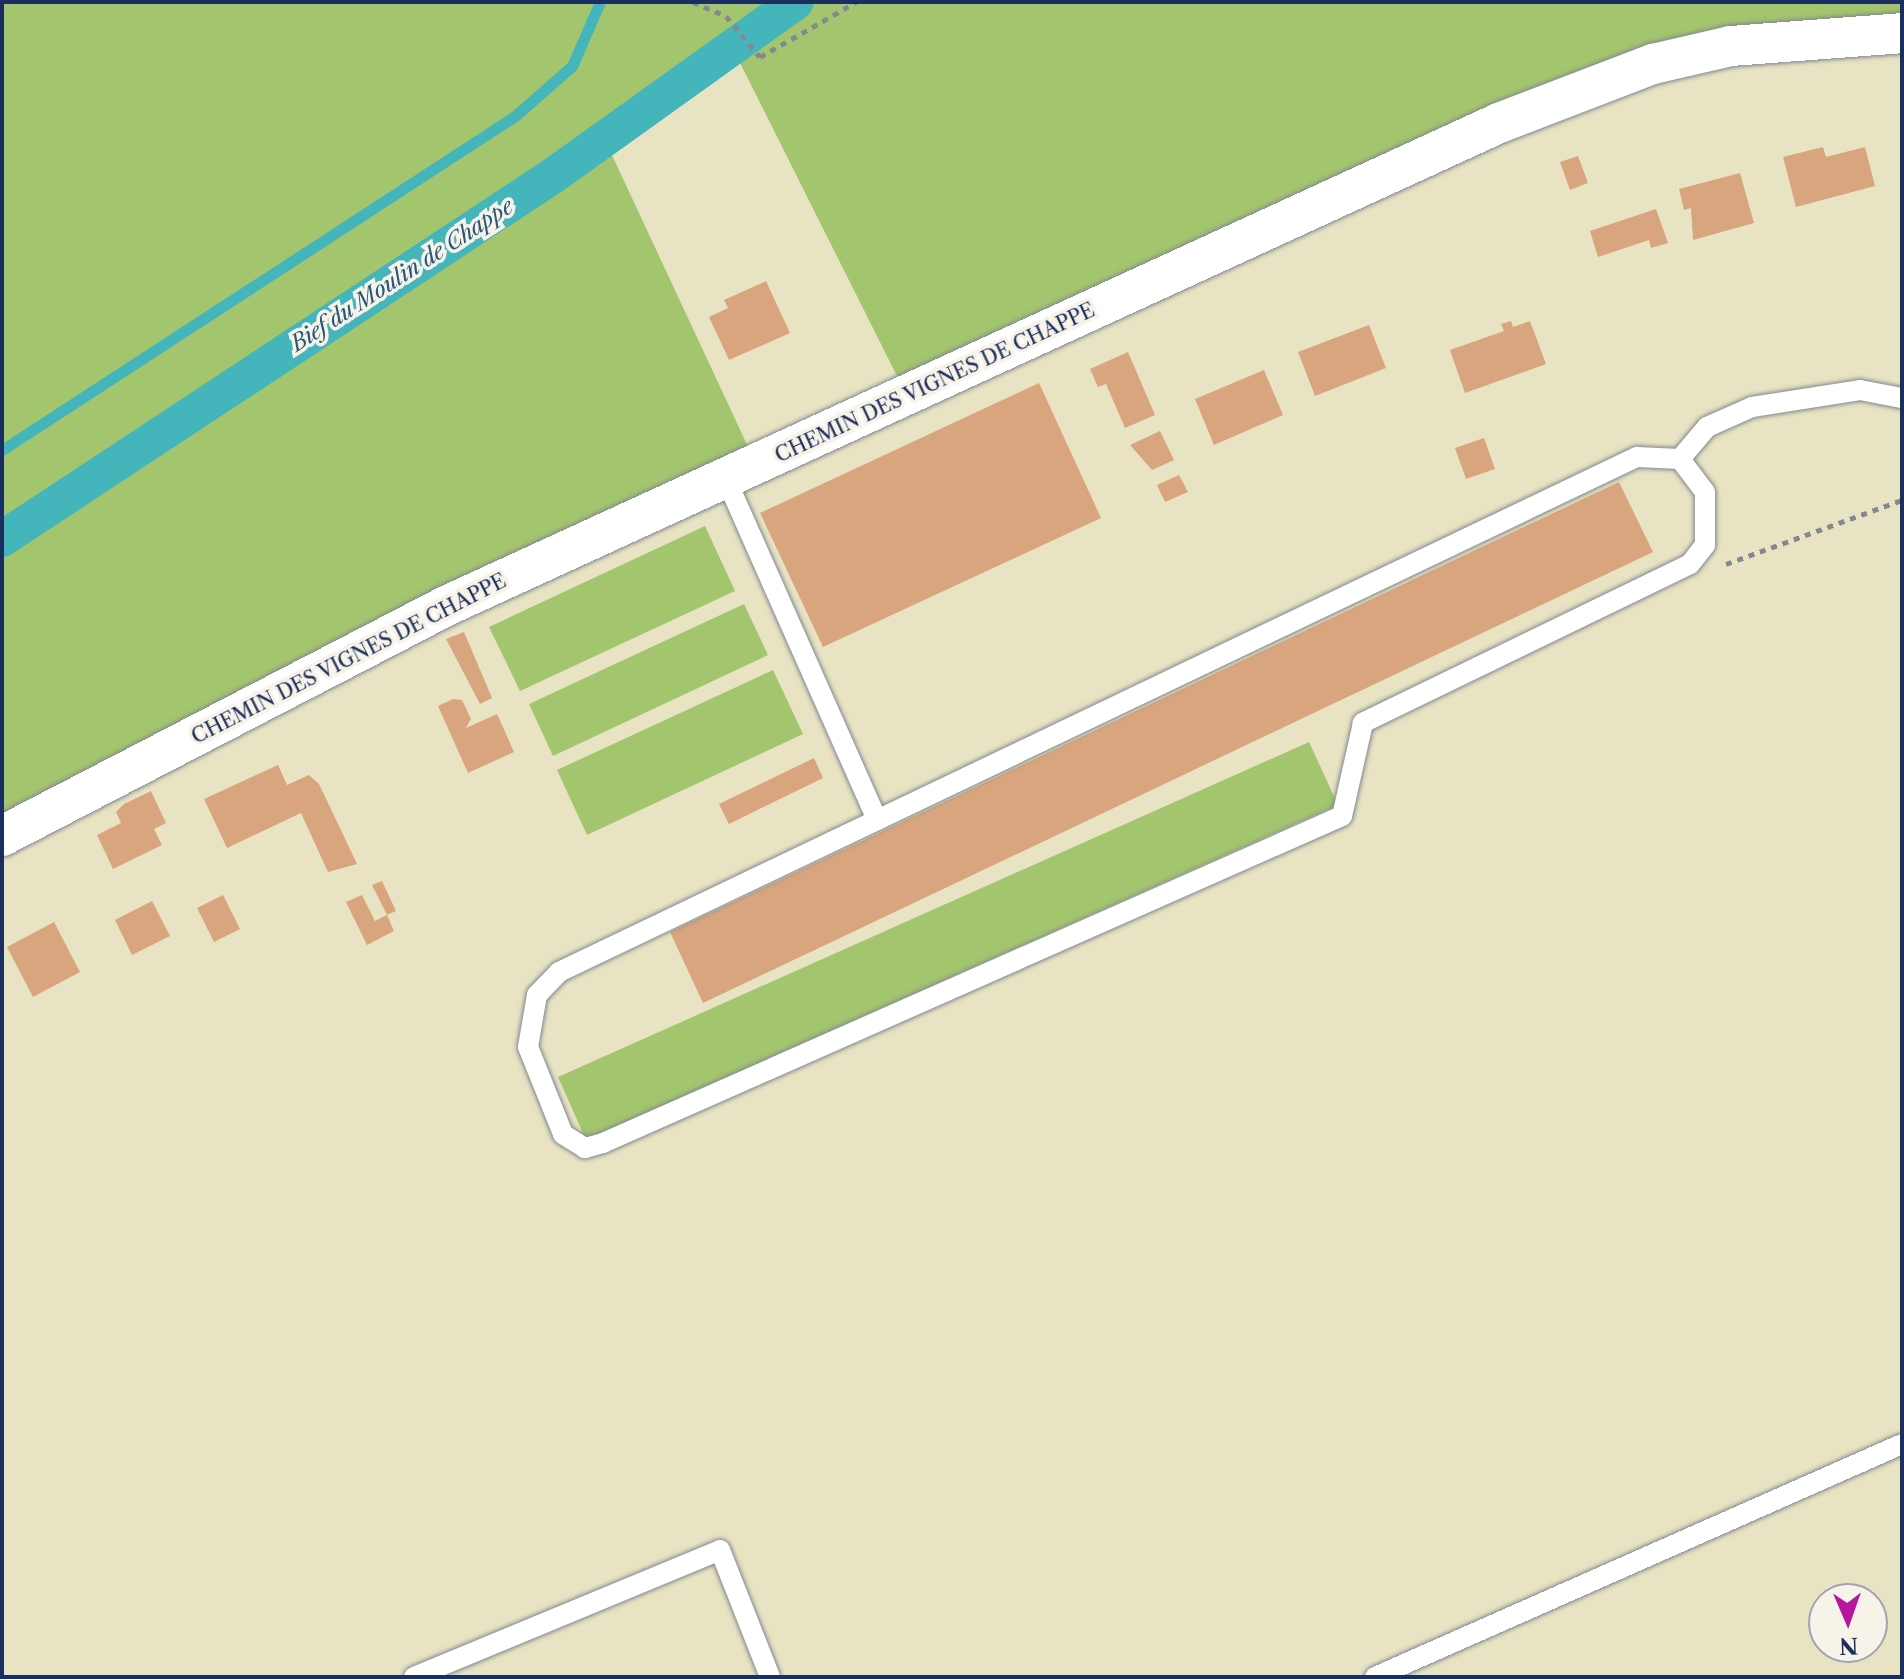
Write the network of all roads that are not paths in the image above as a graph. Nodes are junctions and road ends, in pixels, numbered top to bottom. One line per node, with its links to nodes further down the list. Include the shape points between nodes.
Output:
1 (1902, 33): 4 (street, CHEMIN DES VIGNES DE CHAPPE, via 1731,46 1653,64 1499,123)
2 (1902, 398): 3 (lane, via 1860,390 1752,407 1707,427)
3 (1680, 459): 5 (lane, via 1637,457); 5 (lane, via 1705,492 1705,545 1690,564 1363,723 1342,816 603,1143 585,1148 563,1134 528,1047 537,995 552,980)
4 (726, 479): 5 (lane); 6 (street, CHEMIN DES VIGNES DE CHAPPE, via 446,606)
5 (877, 820)
6 (2, 836)
7 (1902, 1444): 10 (lane)
8 (414, 1677): 9 (lane, via 720,1550)
9 (770, 1677)
10 (1375, 1677)

